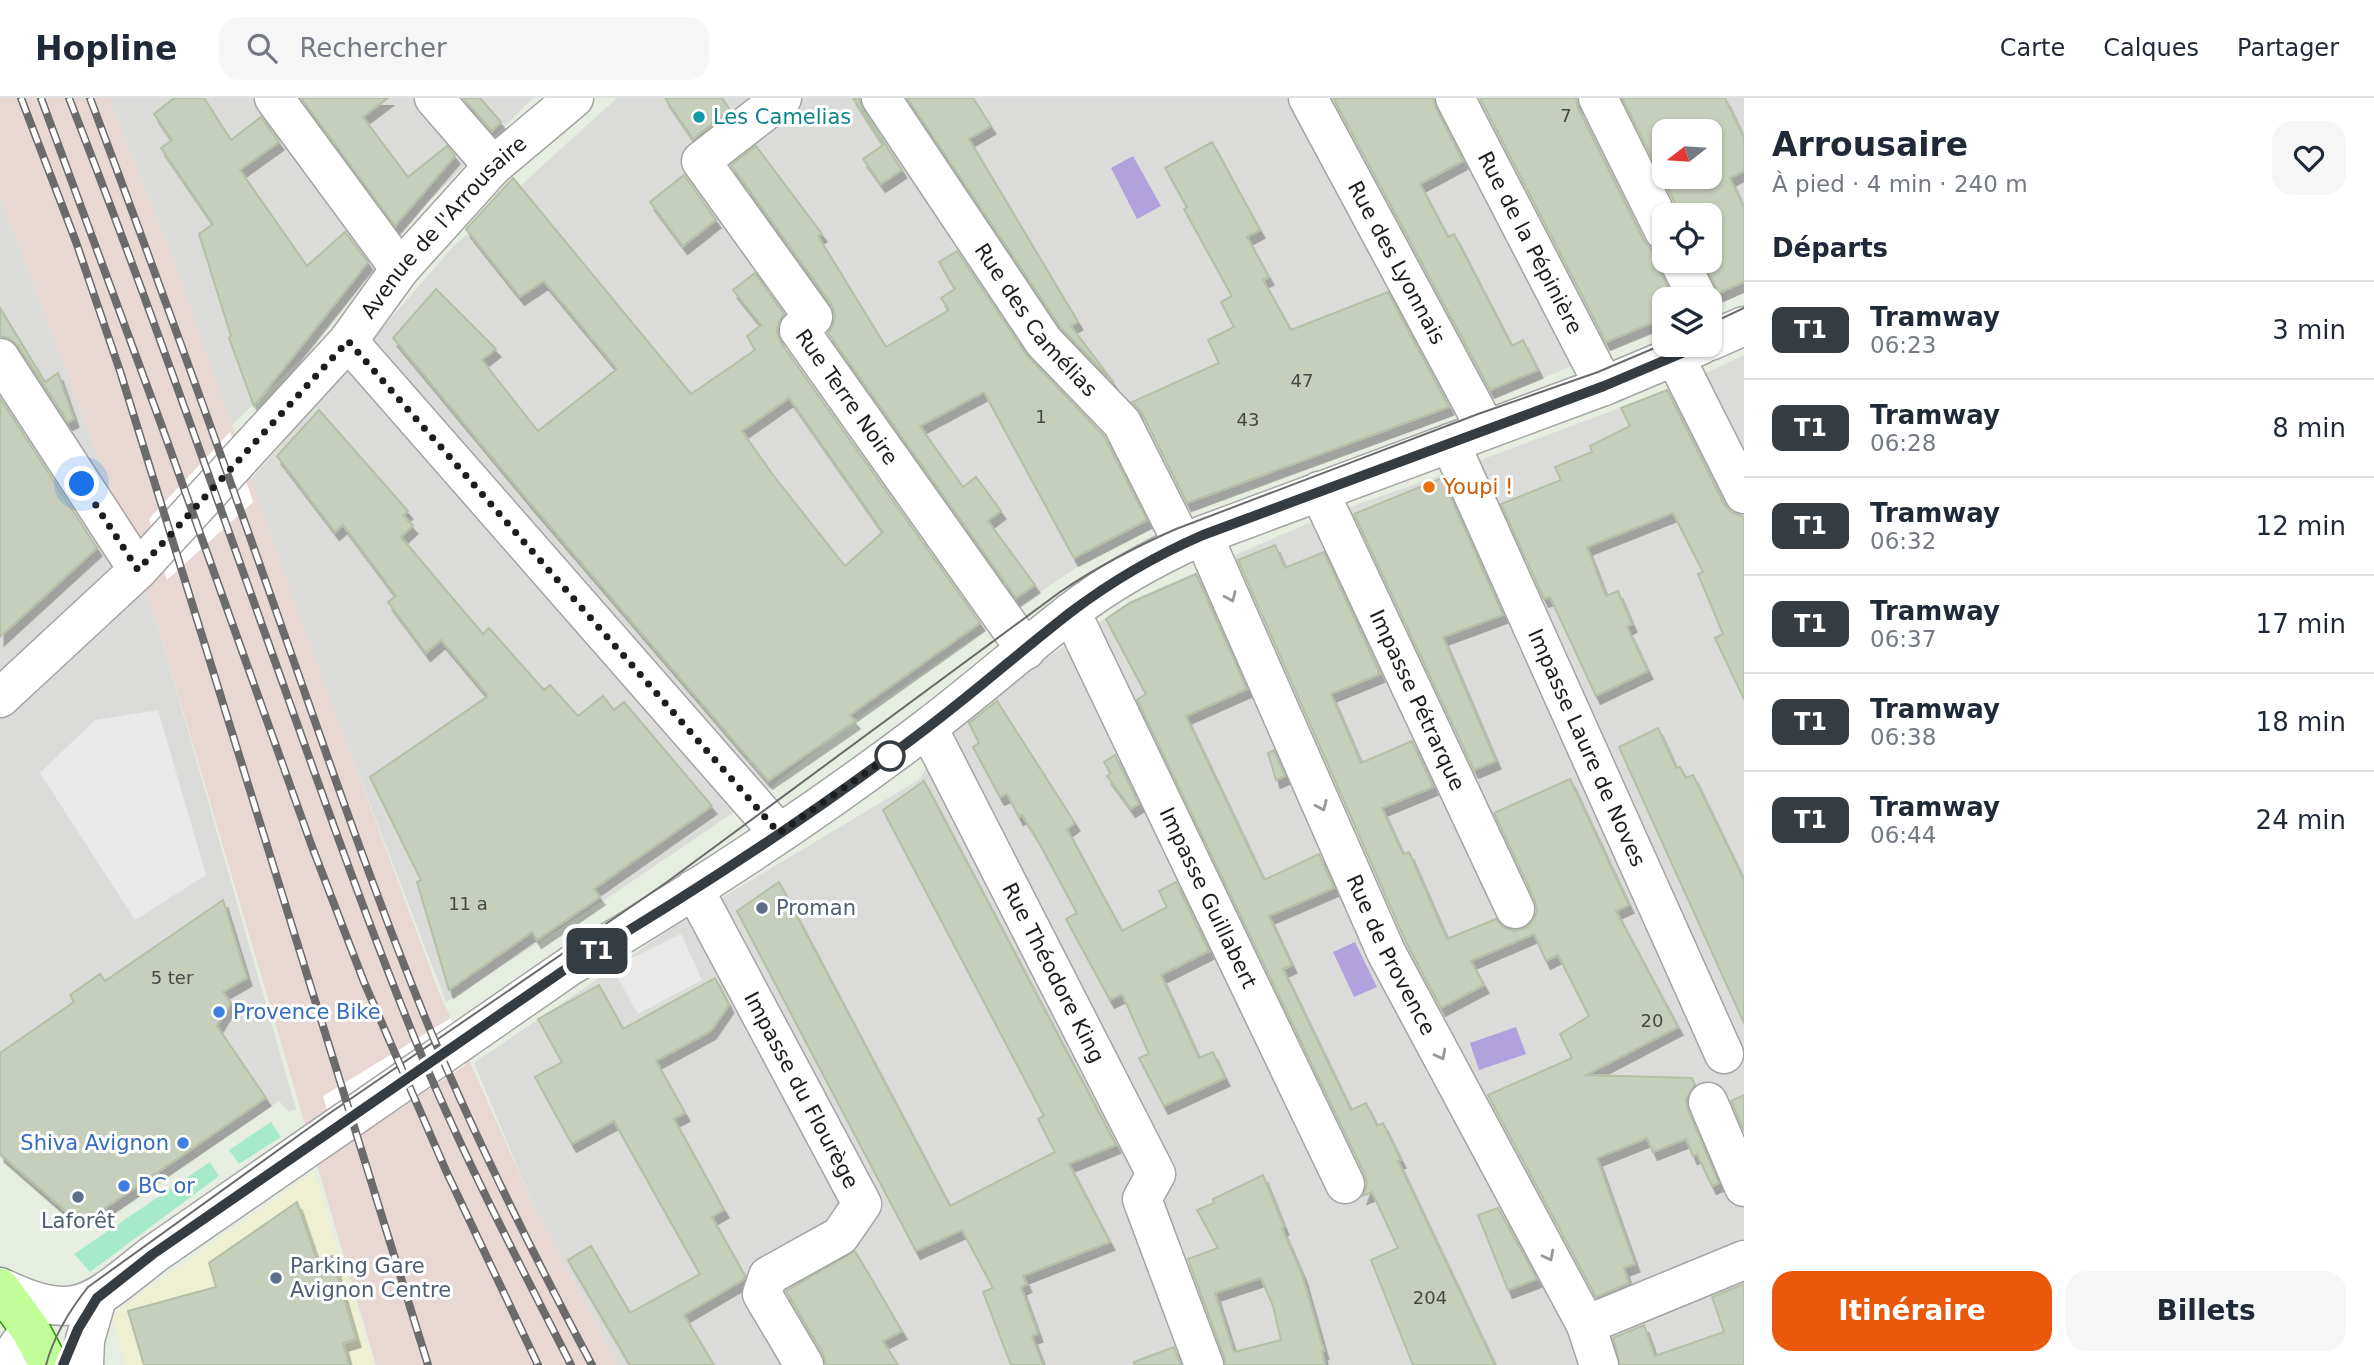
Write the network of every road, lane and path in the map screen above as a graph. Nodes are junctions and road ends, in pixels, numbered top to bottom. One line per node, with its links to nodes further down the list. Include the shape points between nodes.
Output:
1 (274, 98): 11 (street)
2 (434, 98): 9 (street)
3 (574, 98): 9 (street, Avenue de l'Arrousaire)
4 (782, 98): 24 (street, Rue Terre Noire, via 701,161 813,317 800,330)
5 (881, 98): 21 (street, Rue des Camélias, via 1044,342 1122,423)
6 (1308, 98): 17 (street, Rue des Lyonnais)
7 (1455, 98): 16 (street, Rue de la Pépinière)
8 (1598, 98): 10 (street)
9 (493, 166): 11 (street, Avenue de l'Arrousaire)
10 (1652, 207)
11 (400, 269): 12 (street, Avenue de l'Arrousaire)
12 (348, 341): 22 (street, Avenue de l'Arrousaire); 27 (street)
13 (1667, 357): 16 (street)
14 (1713, 357): 20 (street)
15 (0, 358): 22 (street)
16 (1604, 386): 17 (street)
17 (1486, 429): 18 (street)
18 (1450, 443): 19 (street); 30 (street, Impasse Laure de Noves)
19 (1319, 491): 21 (street); 29 (street, Impasse Pétrarque)
20 (1744, 494)
21 (1193, 539): 23 (street, via 1144,564); 38 (street, Rue de Provence, one-way to 38, via 1386,952)
22 (138, 570): 25 (street, Avenue de l'Arrousaire)
23 (1071, 612): 24 (street); 32 (street, Impasse Guillabert)
24 (1026, 650): 26 (street)
25 (0, 698)
26 (928, 728): 27 (street); 43 (street, Rue Théodore King, via 1156,1174 1142,1199)
27 (779, 833): 28 (street)
28 (694, 889): 36 (street, via 570,966 153,1254); 42 (street, Impasse du Flourège, via 862,1203 840,1236 768,1276 762,1294)
29 (1515, 909)
30 (1724, 1054)
31 (1708, 1102): 33 (street)
32 (1345, 1184)
33 (1744, 1187)
34 (1744, 1259): 38 (street)
35 (0, 1261): 37 (main road)
36 (97, 1298): 37 (street, via 73,1307); 41 (street, via 85,1340)
37 (12, 1300): 39 (street); 40 (main road)
38 (1586, 1325): 44 (street, Rue de Provence)
39 (5, 1365)
40 (49, 1365)
41 (84, 1365)
42 (804, 1365)
43 (1204, 1365)
44 (1600, 1365)

